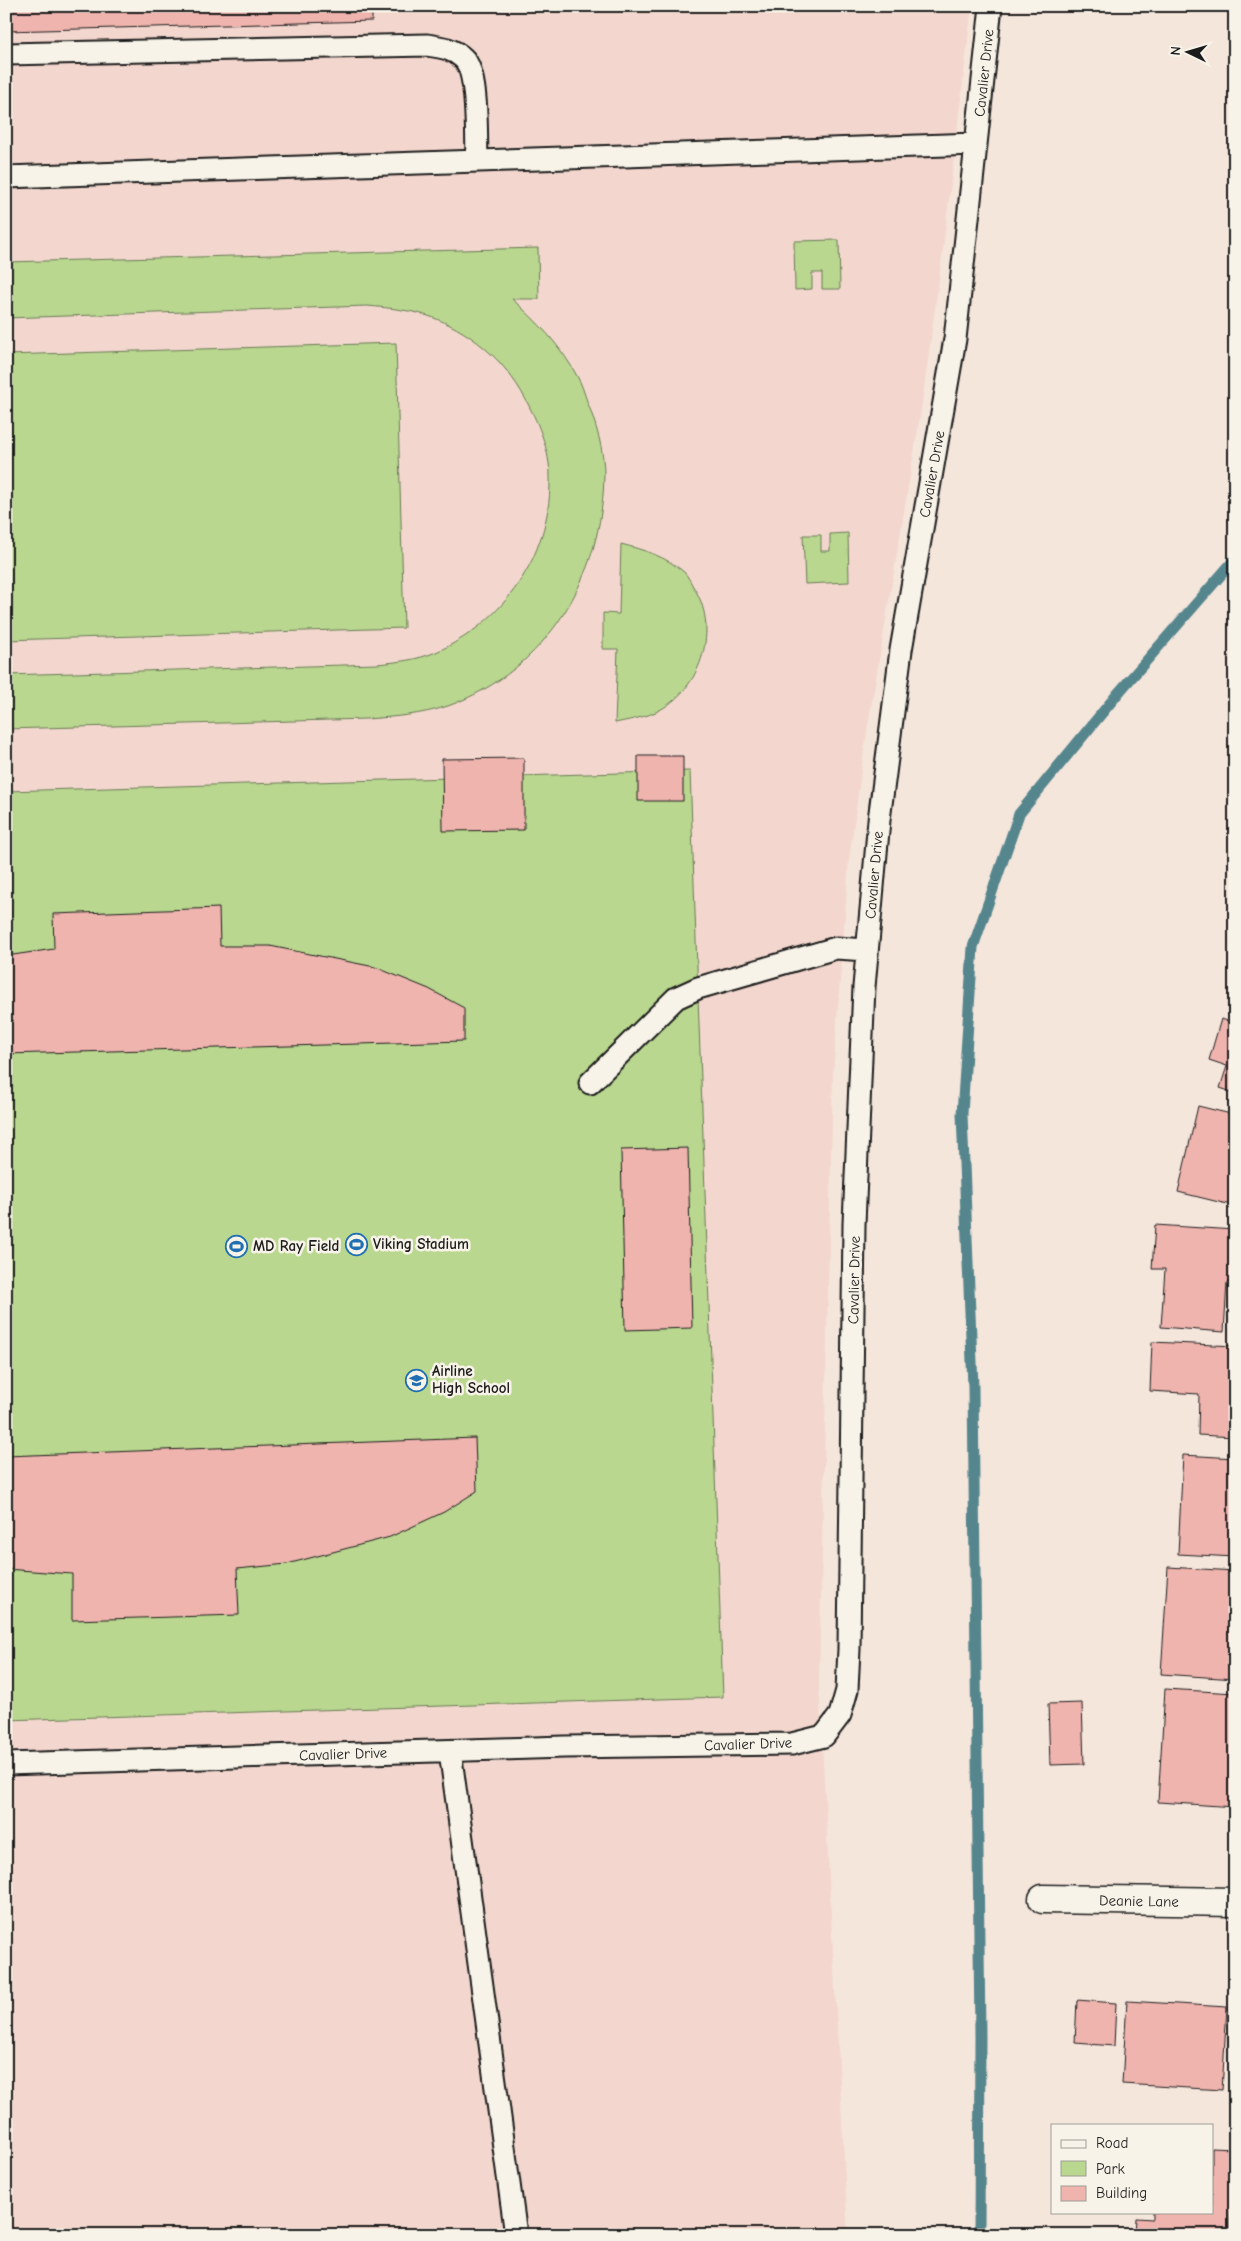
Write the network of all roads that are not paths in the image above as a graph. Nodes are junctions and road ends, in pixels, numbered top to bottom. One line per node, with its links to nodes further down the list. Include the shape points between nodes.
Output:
1 (991, 6): 3 (lane, Cavalier Drive)
2 (6, 54): 4 (lane, via 427,45 448,48 464,59 474,79)
3 (976, 144): 4 (lane); 6 (lane, Cavalier Drive, via 955,339 901,650 879,820)
4 (477, 161): 5 (lane)
5 (6, 176)
6 (867, 950): 7 (lane, via 836,948 698,988 676,998); 8 (lane, Cavalier Drive, via 854,1224 850,1649 847,1690 840,1716 824,1736 792,1744)
7 (590, 1083)
8 (450, 1751): 9 (lane, Cavalier Drive); 12 (lane)
9 (6, 1764)
10 (1043, 1899): 11 (street, Deanie Lane)
11 (1235, 1902)
12 (516, 2235)

